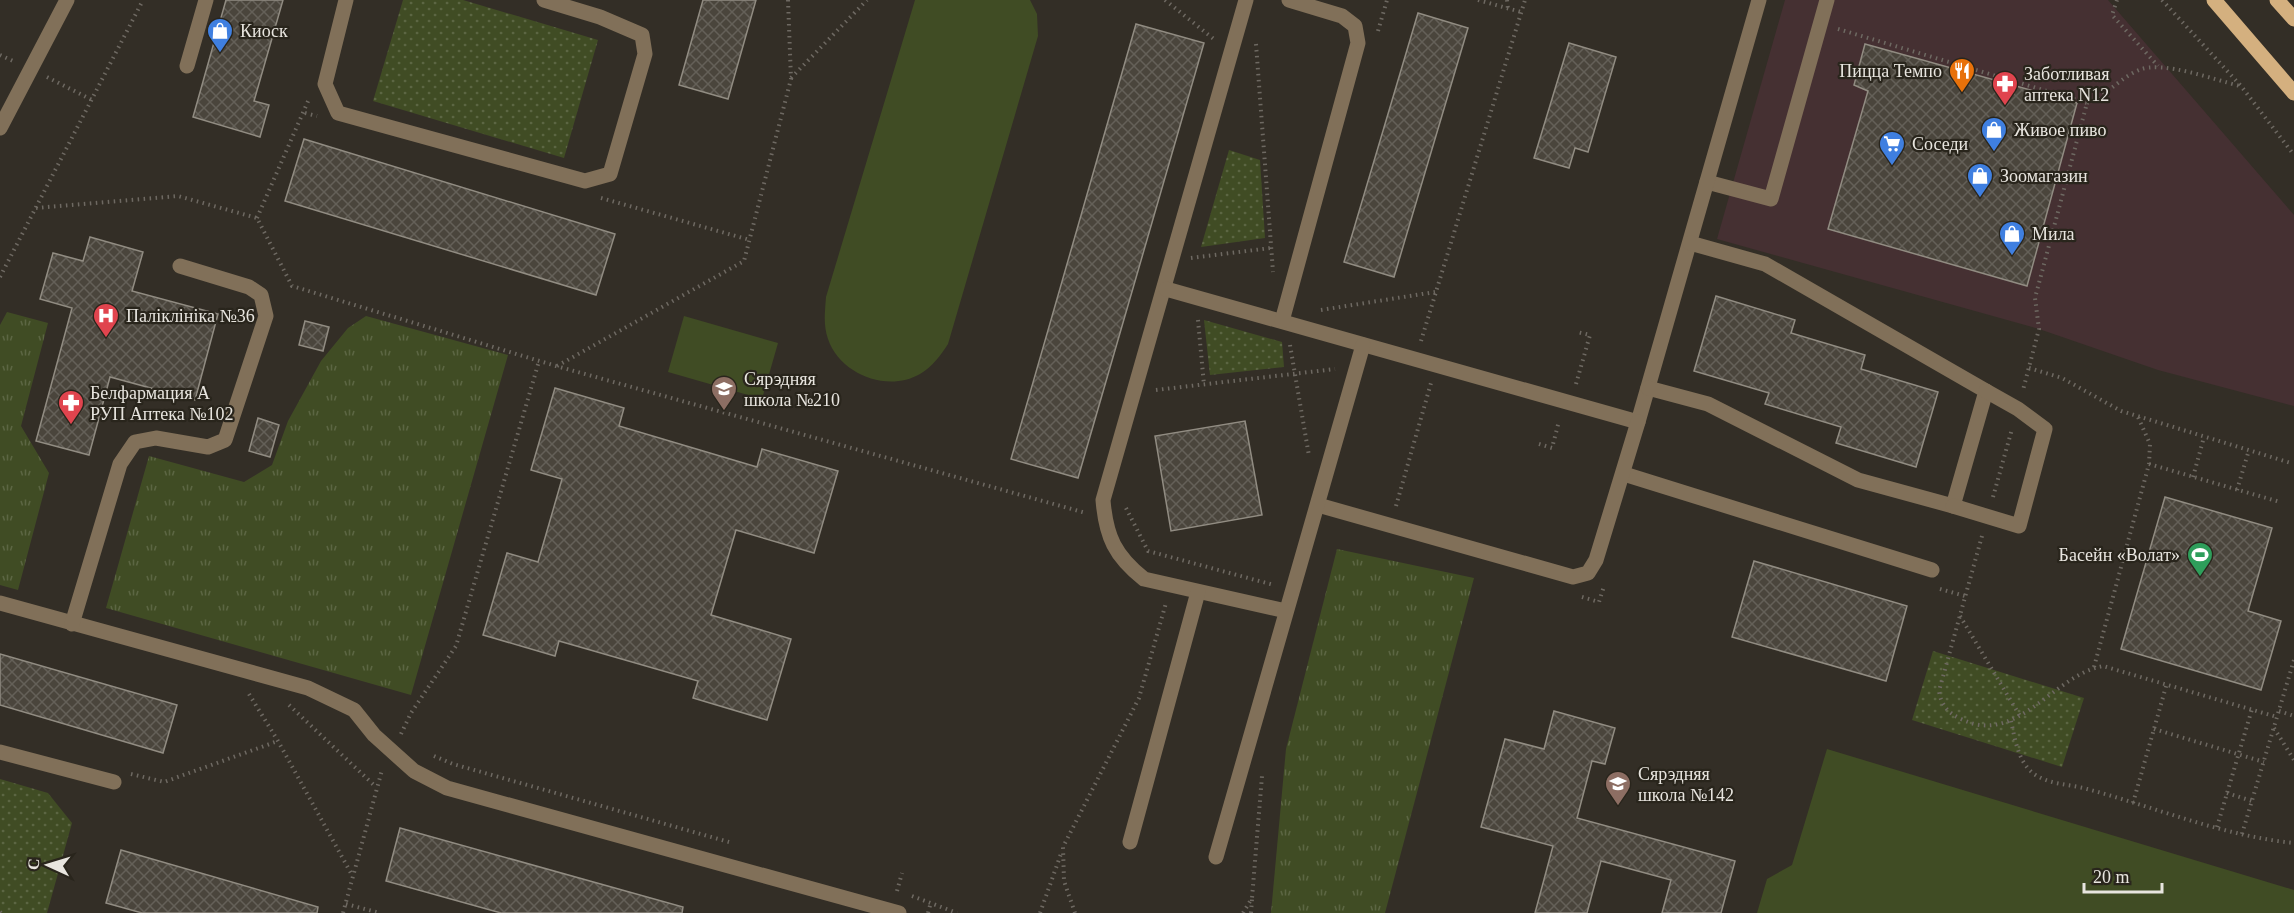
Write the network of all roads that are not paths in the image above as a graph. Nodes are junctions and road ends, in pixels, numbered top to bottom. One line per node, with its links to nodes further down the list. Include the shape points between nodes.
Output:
1 (67, 0): 14 (street)
2 (206, 0): 12 (street)
3 (346, 0): 4 (street, via 325,84 338,112 585,181 610,174 645,54 642,35 600,16)
4 (544, 0)
5 (1246, 0): 18 (street)
6 (1289, 0): 19 (street, via 1342,16 1355,26 1358,43)
7 (1759, 0): 15 (street)
8 (1827, 0): 15 (street, via 1771,199)
9 (2214, 0): 13 (main road)
10 (2277, 0): 11 (main road)
11 (2294, 19)
12 (187, 66)
13 (2294, 93)
14 (0, 128)
15 (1707, 182): 16 (street)
16 (1690, 243): 21 (street); 22 (street, via 1765,264)
17 (180, 266): 31 (street, via 249,287 261,295 266,316 225,440 208,447 156,438 135,442 120,464)
18 (1166, 289): 19 (street); 28 (street, via 1103,500 1105,521 1113,547 1126,565 1144,579)
19 (1282, 321): 20 (street)
20 (1363, 345): 23 (street); 25 (street)
21 (1648, 388): 23 (street); 26 (street, via 1708,404 1858,480)
22 (1986, 391): 26 (street); 26 (street, via 2045,429 2019,526)
23 (1638, 422): 24 (street)
24 (1624, 474): 25 (street, via 1596,560 1588,573 1573,577); 27 (street)
25 (1318, 505): 30 (street)
26 (1953, 506)
27 (1932, 570)
28 (1198, 592): 30 (street); 34 (street)
29 (0, 603): 31 (street)
30 (1286, 611): 35 (street)
31 (72, 624): 36 (street, via 308,688 354,710 414,771 447,788)
32 (0, 752): 33 (street)
33 (117, 776)
34 (1130, 842)
35 (1216, 856)
36 (898, 913)

